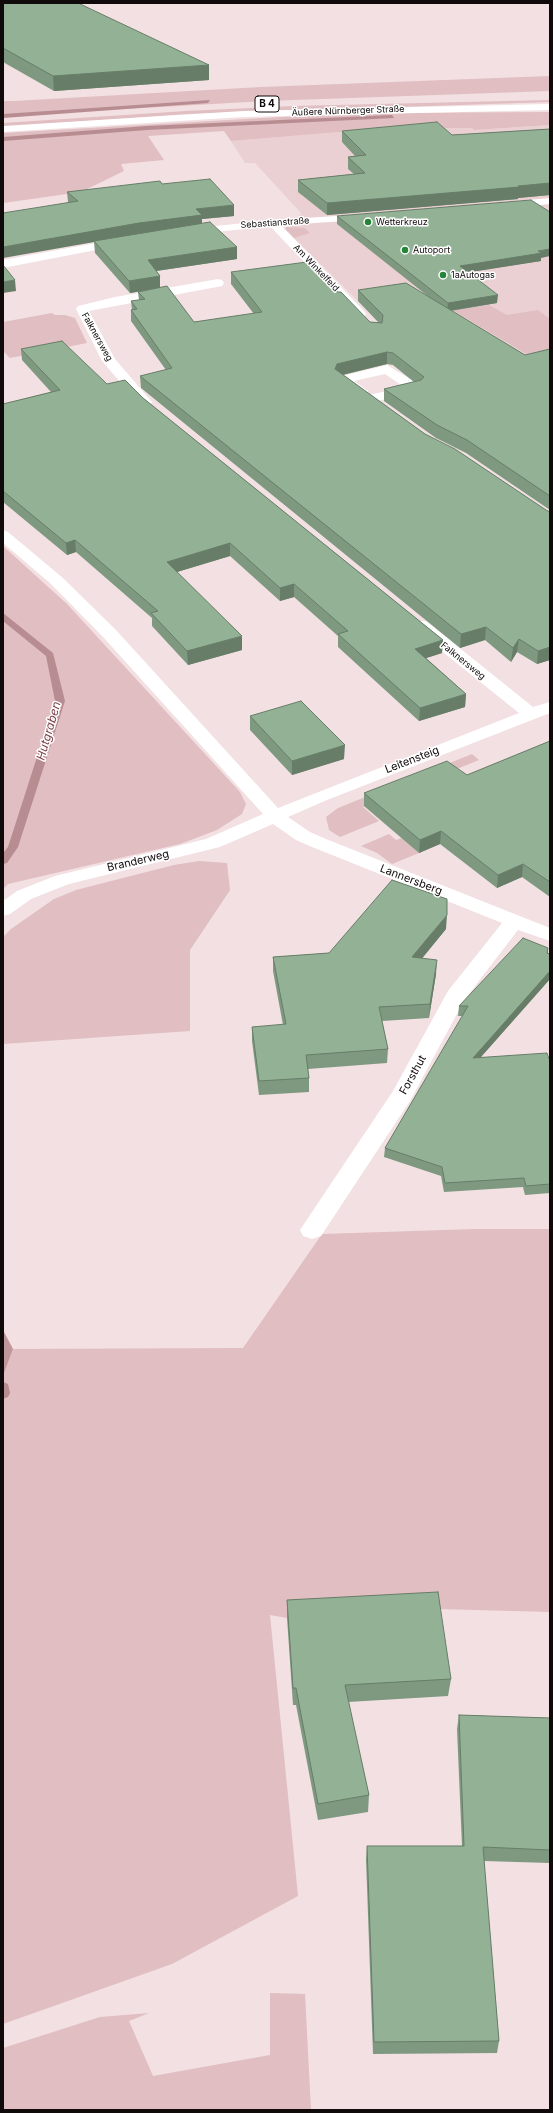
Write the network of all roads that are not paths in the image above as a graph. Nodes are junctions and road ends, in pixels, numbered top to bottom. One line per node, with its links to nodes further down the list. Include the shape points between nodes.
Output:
1 (342, 101): 3 (main road, Äußere Nürnberger Straße / B 4, via 175,108)
2 (550, 107): 4 (main road, Äußere Nürnberger Straße / B 4, via 242,114)
3 (3, 120)
4 (3, 130)
5 (550, 201): 6 (main road)
6 (495, 206)
7 (382, 216): 8 (main road, Sebastianstraße)
8 (272, 223): 9 (main road, Sebastianstraße); 13 (main road, Am Winkelfeld)
9 (176, 234)
10 (133, 241): 11 (main road)
11 (3, 264)
12 (218, 283): 16 (main road, Falknersweg, via 82,309 109,361)
13 (370, 324)
14 (369, 399): 15 (main road)
15 (385, 410)
16 (155, 411)
17 (3, 535): 21 (main road, via 57,581 110,634)
18 (407, 615): 20 (main road, Falknersweg)
19 (550, 707): 20 (main road, Leitensteig)
20 (531, 714): 21 (main road, Leitensteig, via 320,796)
21 (276, 817): 22 (main road, Branderweg, via 214,843 62,880 24,895); 23 (main road, Lannersberg, via 303,836 319,843)
22 (3, 910)
23 (514, 920): 24 (main road, Lannersberg); 25 (main road, Forsthut, via 456,996 402,1095)
24 (550, 935)
25 (312, 1230)

